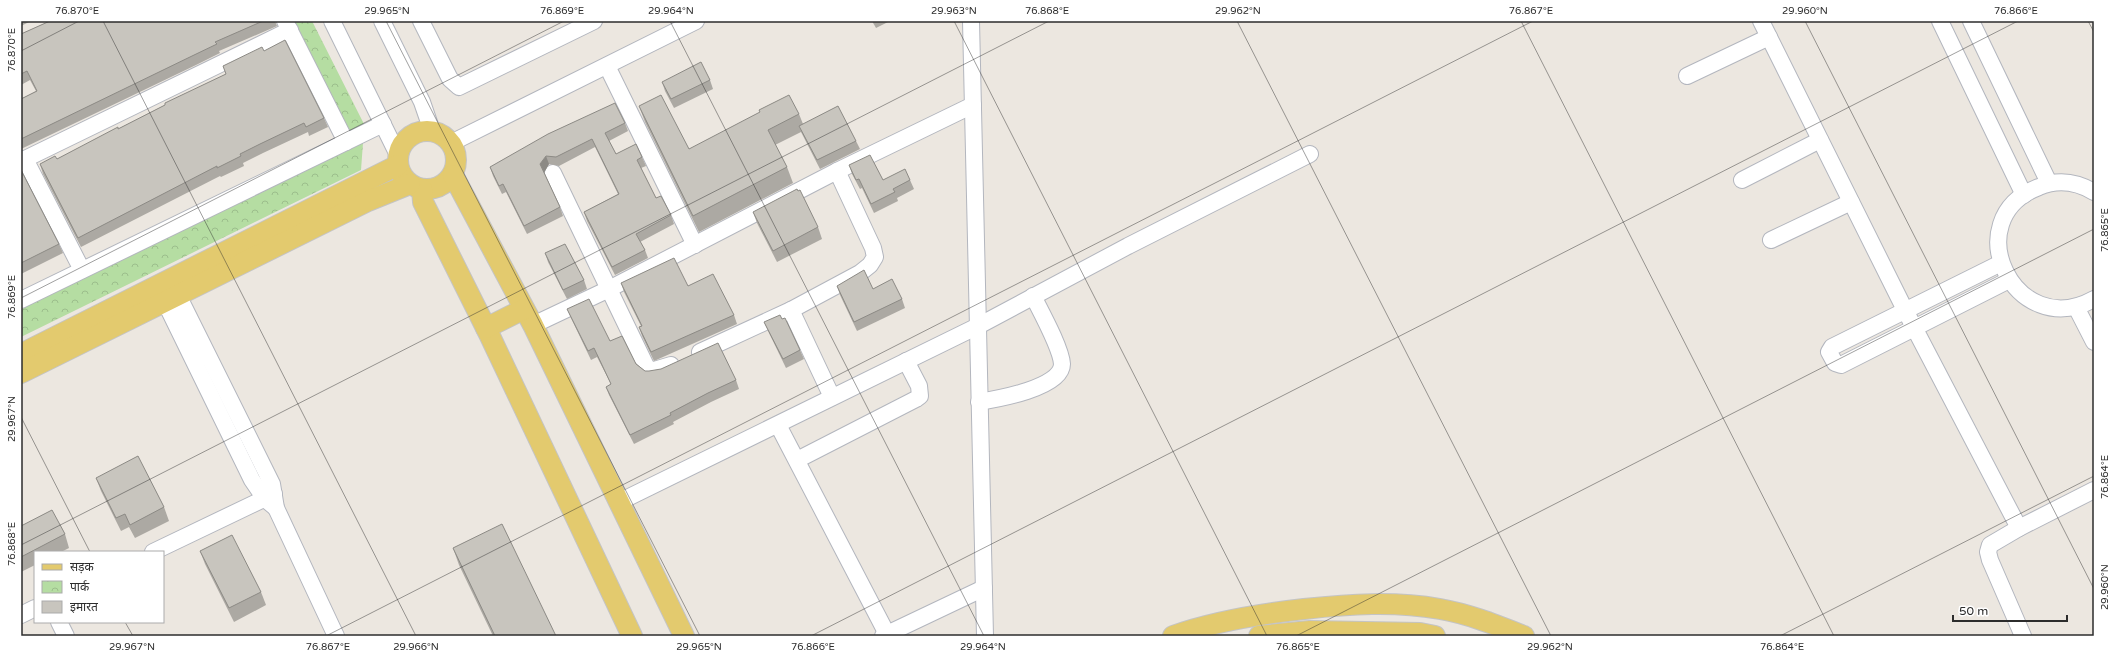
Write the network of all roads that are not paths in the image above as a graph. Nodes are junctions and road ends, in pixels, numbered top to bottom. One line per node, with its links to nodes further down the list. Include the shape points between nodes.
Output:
1 (332, 21): 15 (street)
2 (382, 21): 16 (street, via 422,102)
3 (422, 21): 4 (street, via 450,79 459,87)
4 (594, 21)
5 (696, 21): 12 (street)
6 (971, 21): 14 (street)
7 (1761, 21): 11 (street)
8 (1940, 21): 30 (street)
9 (1972, 21): 27 (street)
10 (287, 25): 18 (street); 21 (street)
11 (1769, 37): 13 (street); 17 (street)
12 (607, 66): 19 (street); 33 (street)
13 (1687, 76)
14 (973, 105): 23 (street); 46 (street)
15 (384, 124): 18 (street); 22 (street)
16 (432, 131): 19 (main road, via 442,135); 22 (main road, via 421,131 410,136 402,146)
17 (1820, 140): 26 (street); 31 (street)
18 (346, 142): 35 (street)
19 (451, 144): 25 (main road, via 456,165)
20 (1310, 154): 38 (street)
21 (23, 160): 35 (street)
22 (398, 160): 28 (main road, via 403,177); 50 (main road)
23 (837, 171): 33 (street); 43 (street, via 875,257 870,266 860,273)
24 (553, 173): 37 (street)
25 (453, 175): 28 (main road, via 434,189); 45 (main road)
26 (1742, 180)
27 (2049, 183): 29 (street, via 2067,182); 30 (street)
28 (416, 187): 39 (main road, via 368,201); 47 (main road)
29 (2094, 192)
30 (2024, 195): 34 (street, via 2015,201 2000,230 1998,247)
31 (1851, 202): 32 (street); 44 (street)
32 (1771, 240)
33 (695, 245): 37 (street)
34 (2001, 263): 36 (street); 44 (street)
35 (82, 270): 41 (street)
36 (2009, 280): 42 (street, via 2022,294 2039,304 2057,308); 48 (street)
37 (609, 289): 43 (street, via 646,366 651,371); 45 (street)
38 (1033, 296): 46 (street); 54 (street, via 1059,352 1062,365 1059,372 1025,392)
39 (172, 299): 52 (main road); 58 (street, via 272,484)
40 (2094, 299): 42 (street)
41 (21, 300)
42 (2076, 306): 49 (street)
43 (791, 310): 53 (street)
44 (1905, 310): 48 (street); 48 (street, via 1832,347 1829,352 1835,364 1841,365)
45 (528, 317): 47 (main road); 59 (main road)
46 (980, 324): 51 (street); 54 (street)
47 (486, 328): 69 (main road)
48 (1915, 328): 60 (street)
49 (2094, 342)
50 (21, 354)
51 (906, 361): 53 (street); 56 (street, via 919,386 920,396)
52 (21, 373)
53 (832, 397): 55 (street)
54 (979, 402): 62 (street)
55 (778, 424): 56 (street); 59 (street)
56 (798, 460): 66 (street)
57 (2094, 490): 60 (street)
58 (272, 500): 61 (street); 68 (street)
59 (619, 502): 70 (main road)
60 (2019, 528): 76 (street, via 1990,545 1988,552)
61 (155, 551)
62 (984, 588): 66 (street); 71 (street)
63 (34, 608): 64 (street)
64 (21, 615)
65 (60, 623): 67 (street)
66 (885, 635)
67 (66, 636)
68 (336, 636)
69 (632, 636)
70 (684, 636)
71 (985, 636)
72 (1173, 636): 75 (main road, via 1196,628 1273,612 1372,603 1442,609 1472,616)
73 (1259, 636): 74 (main road, via 1310,631 1420,633)
74 (1435, 636)
75 (1524, 636)
76 (2023, 636)

